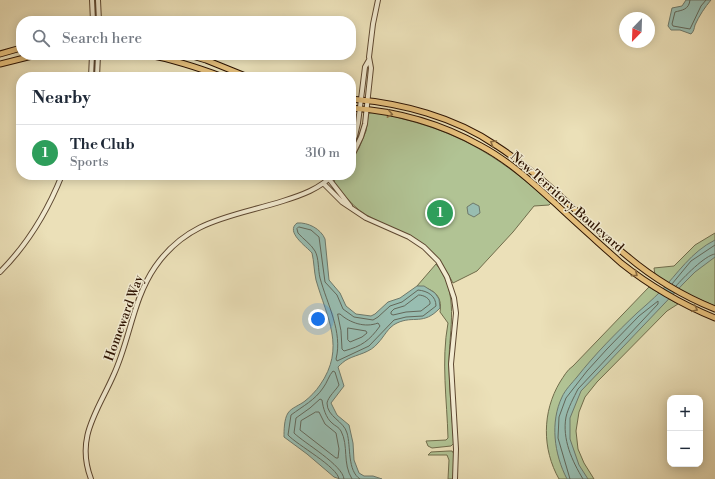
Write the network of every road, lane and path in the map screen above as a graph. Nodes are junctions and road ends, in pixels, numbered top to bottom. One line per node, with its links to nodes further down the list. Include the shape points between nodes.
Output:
1 (92, 0): 4 (street)
2 (98, 0): 5 (street)
3 (378, 0): 13 (street)
4 (93, 16)
5 (99, 16)
6 (16, 49): 7 (main road)
7 (0, 54)
8 (16, 60): 14 (main road)
9 (92, 60): 15 (street)
10 (98, 60): 16 (street)
11 (172, 60): 17 (main road)
12 (201, 60): 18 (main road)
13 (369, 60): 20 (street, via 365,67); 21 (street, via 371,68)
14 (0, 64)
15 (91, 72)
16 (97, 72)
17 (208, 72)
18 (231, 72)
19 (356, 100): 20 (main road, New Territory Boulevard)
20 (361, 100): 21 (main road, New Territory Boulevard); 23 (street)
21 (368, 101): 24 (street); 25 (main road, New Territory Boulevard, via 421,112)
22 (356, 109): 23 (main road, New Territory Boulevard)
23 (360, 109): 24 (main road, New Territory Boulevard); 26 (street)
24 (367, 110): 27 (main road, New Territory Boulevard, one-way to 27, via 419,120); 28 (street, via 361,138)
25 (460, 126): 27 (street); 35 (main road, New Territory Boulevard, one-way to 25, via 682,294 626,256 544,180 496,145)
26 (356, 132)
27 (457, 134): 36 (main road, New Territory Boulevard, one-way to 36, via 482,146 522,175 636,276 674,299)
28 (356, 148)
29 (60, 180): 34 (street, via 33,231)
30 (328, 180): 32 (street, Homeward Way)
31 (330, 180): 33 (street)
32 (324, 184): 33 (street, via 336,197); 37 (street, Homeward Way, via 294,198 208,223 182,238 162,258 142,290 121,359 87,431 85,455)
33 (352, 208): 38 (street, via 366,218 409,237 424,247 438,261 450,284 456,313 451,364)
34 (0, 272)
35 (715, 309)
36 (715, 318)
37 (90, 479)
38 (455, 479)

